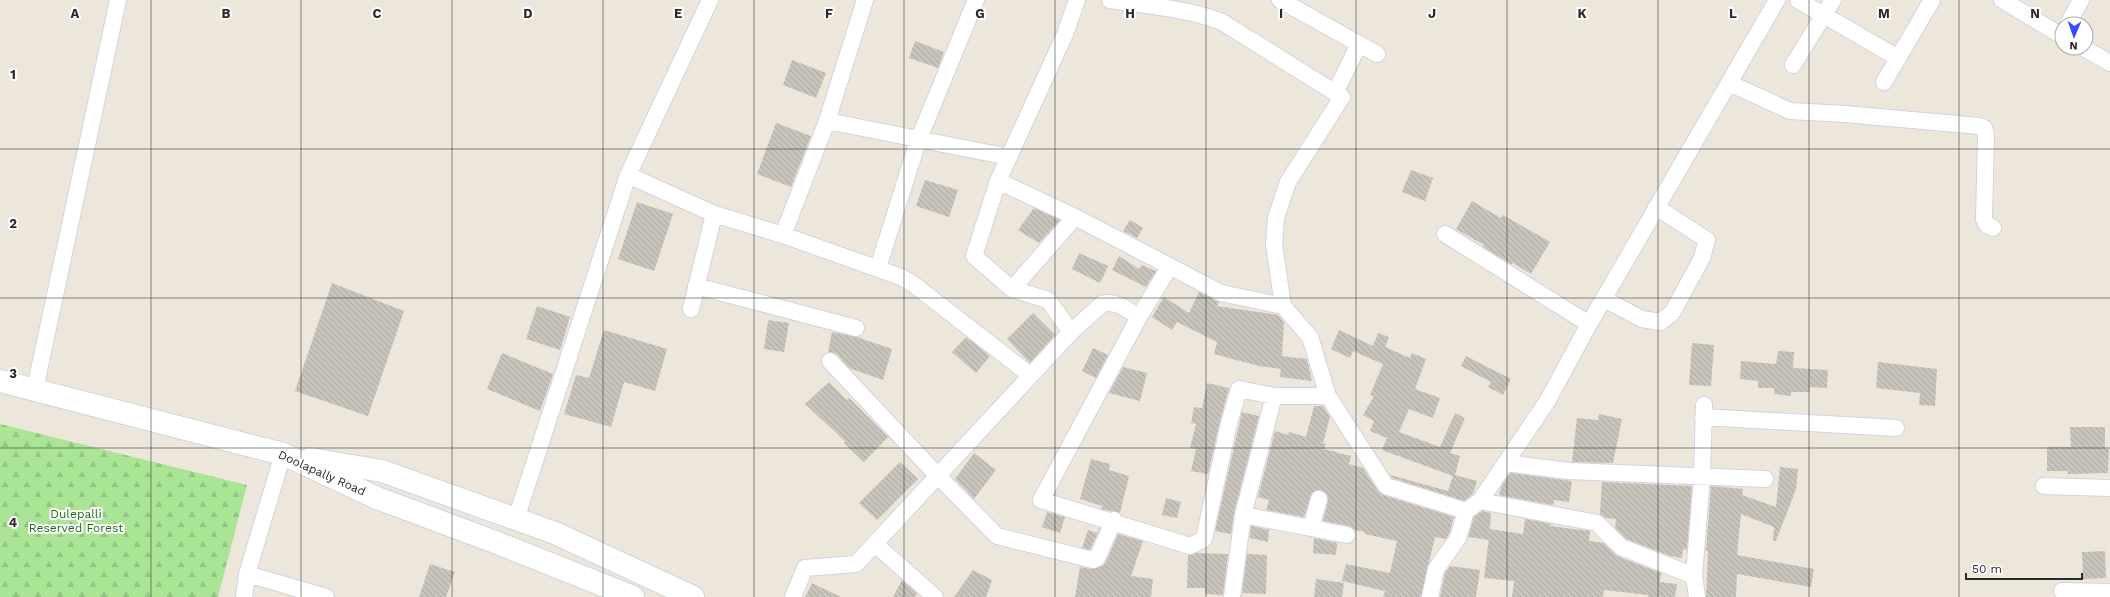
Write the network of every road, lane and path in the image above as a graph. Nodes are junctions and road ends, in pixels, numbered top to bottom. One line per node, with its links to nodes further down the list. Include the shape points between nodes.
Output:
1 (118, 0): 51 (street)
2 (710, 0): 29 (street)
3 (865, 0): 26 (street)
4 (976, 0): 27 (street)
5 (1077, 0): 28 (street, via 1065,34)
6 (1110, 0): 25 (street, via 1207,16 1222,22)
7 (1280, 0): 17 (street)
8 (1777, 0): 24 (street)
9 (1798, 0): 14 (street)
10 (1833, 0): 14 (street)
11 (1932, 0): 20 (street)
12 (2002, 0): 16 (street)
13 (2081, 0): 15 (street)
14 (1824, 16): 20 (street); 22 (street)
15 (2072, 16)
16 (2054, 31)
17 (1359, 44): 18 (street); 25 (street)
18 (1376, 54)
19 (2094, 54): 21 (street)
20 (1898, 58): 23 (street)
21 (2110, 63)
22 (1793, 65)
23 (1884, 82)
24 (1729, 83): 31 (street); 34 (street, via 1790,111 1984,128 1984,219 1987,225)
25 (1335, 93): 42 (street, via 1342,97 1288,182 1276,218 1274,244)
26 (826, 122): 27 (street); 36 (street)
27 (918, 141): 28 (street); 38 (street)
28 (1009, 157): 30 (street)
29 (628, 175): 32 (street); 66 (street)
30 (998, 181): 33 (street); 40 (street, via 974,256)
31 (1656, 207): 41 (street); 41 (street, via 1707,240 1702,258 1672,313 1660,322 1642,319)
32 (714, 214): 36 (street); 39 (street)
33 (1075, 217): 37 (street); 40 (street)
34 (1993, 228)
35 (1445, 234): 45 (street)
36 (783, 235): 38 (street)
37 (1170, 266): 42 (street, via 1221,293); 44 (street)
38 (878, 268): 49 (street, via 913,284)
39 (696, 286): 43 (street); 46 (street)
40 (1012, 289): 47 (street, via 1048,300)
41 (1604, 299): 45 (street)
42 (1283, 306): 53 (street, via 1310,337)
43 (691, 309)
44 (1139, 317): 47 (street, via 1108,302 1102,304); 67 (street, via 1042,500)
45 (1589, 324): 56 (street, via 1548,400)
46 (856, 328)
47 (1070, 332): 49 (street)
48 (830, 361): 57 (street)
49 (1030, 376): 57 (street)
50 (0, 381): 51 (main road, Doolapally Road)
51 (35, 389): 55 (main road, Doolapally Road)
52 (1274, 396): 53 (street); 65 (street); 67 (street, via 1239,389 1204,538 1190,546)
53 (1328, 396): 64 (street, via 1386,486)
54 (1896, 428): 58 (street, via 1703,411)
55 (283, 454): 66 (main road, via 382,471); 71 (street); 77 (main road, Doolapally Road, via 377,498)
56 (1505, 463): 58 (street, via 1568,471); 63 (street)
57 (937, 475): 67 (street, via 997,536 1093,560 1097,558); 70 (street)
58 (1702, 477): 59 (street); 72 (street)
59 (1765, 479)
60 (2044, 486): 61 (street)
61 (2110, 488)
62 (1318, 499): 68 (street)
63 (1480, 501): 64 (street); 72 (street, via 1597,523 1621,547)
64 (1466, 511): 82 (street, via 1458,538 1436,569)
65 (1243, 515): 68 (street); 81 (street)
66 (516, 519): 78 (main road, via 555,533)
67 (1114, 520)
68 (1311, 528): 69 (street)
69 (1347, 535)
70 (875, 544): 79 (street, via 856,564 806,568); 80 (street)
71 (246, 574): 75 (street); 76 (street)
72 (1694, 576): 83 (street)
73 (2062, 591): 74 (street)
74 (2110, 592)
75 (244, 597)
76 (326, 597)
77 (633, 597)
78 (693, 597)
79 (793, 597)
80 (935, 597)
81 (1232, 597)
82 (1430, 597)
83 (1697, 597)

